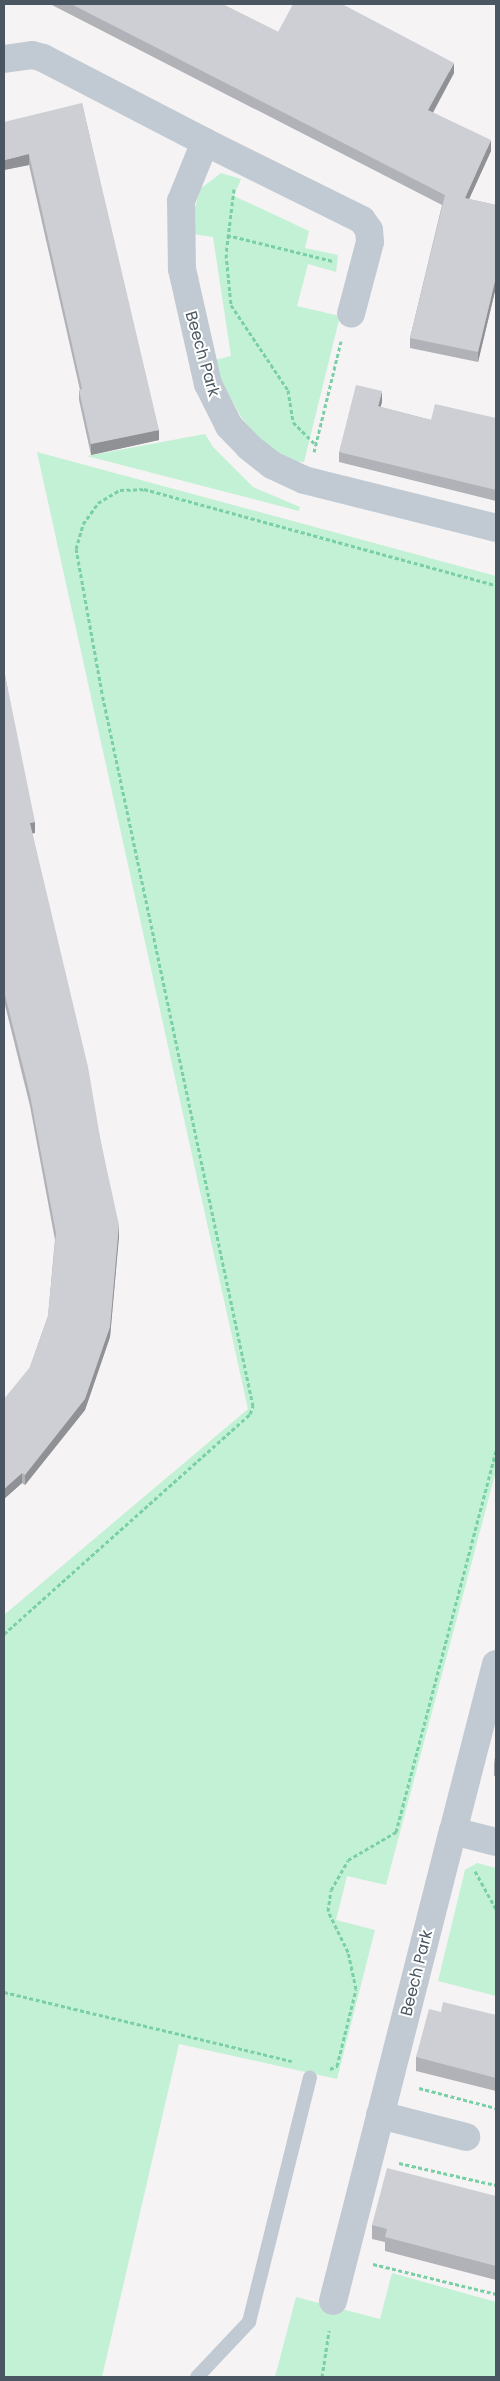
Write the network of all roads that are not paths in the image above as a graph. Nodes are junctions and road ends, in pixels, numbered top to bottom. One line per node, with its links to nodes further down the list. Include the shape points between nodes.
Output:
1 (4, 59): 2 (street, via 32,55 50,61)
2 (205, 142): 3 (street, via 362,220 369,230 370,242); 4 (street, Beech Park, via 188,182 179,219 182,269 208,384 229,426 272,466 307,481)
3 (352, 314)
4 (496, 528)
5 (496, 1664): 6 (street, Beech Park)
6 (454, 1831): 7 (street); 9 (street, Beech Park)
7 (496, 1842)
8 (310, 2077): 12 (lane, via 249,2322)
9 (380, 2115): 10 (street); 11 (street, Beech Park)
10 (466, 2137)
11 (332, 2301)
12 (197, 2377)

